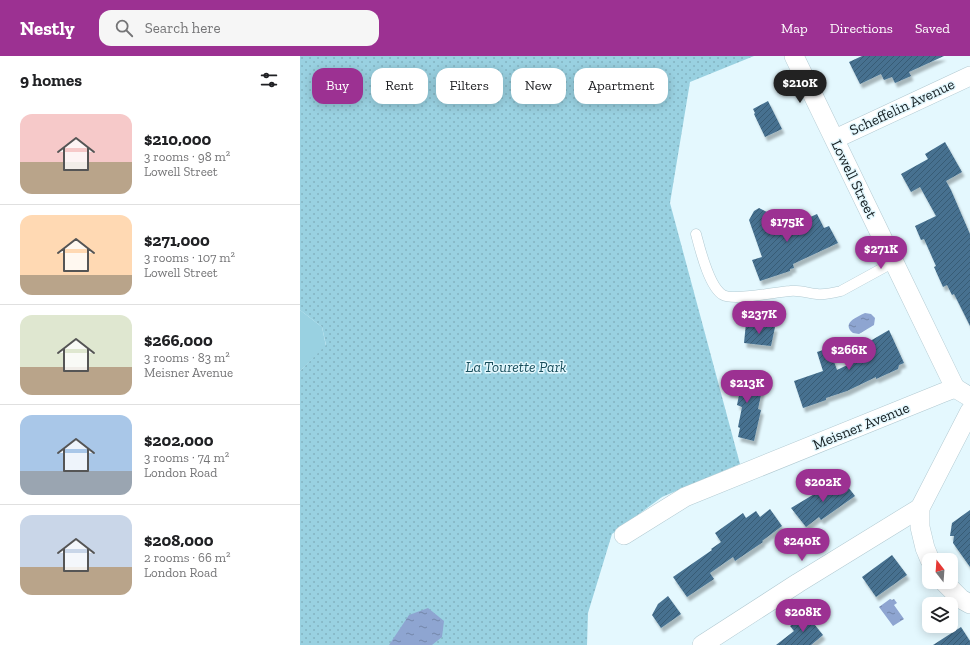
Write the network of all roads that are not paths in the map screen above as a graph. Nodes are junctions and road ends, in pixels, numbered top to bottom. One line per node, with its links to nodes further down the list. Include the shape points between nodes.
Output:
1 (794, 56): 3 (street, Lowell Street)
2 (970, 76): 3 (street, Scheffelin Avenue)
3 (834, 139): 5 (street, Lowell Street)
4 (696, 234): 5 (lane, via 706,267 716,288 723,295 739,297 794,291 833,294)
5 (894, 262): 6 (street, Lowell Street)
6 (963, 392): 9 (street, Meisner Avenue, via 685,497)
7 (970, 411): 8 (street)
8 (920, 508): 10 (street, via 920,527); 13 (street)
9 (624, 535)
10 (927, 553)
11 (951, 589): 12 (street)
12 (970, 604)
13 (702, 645)

